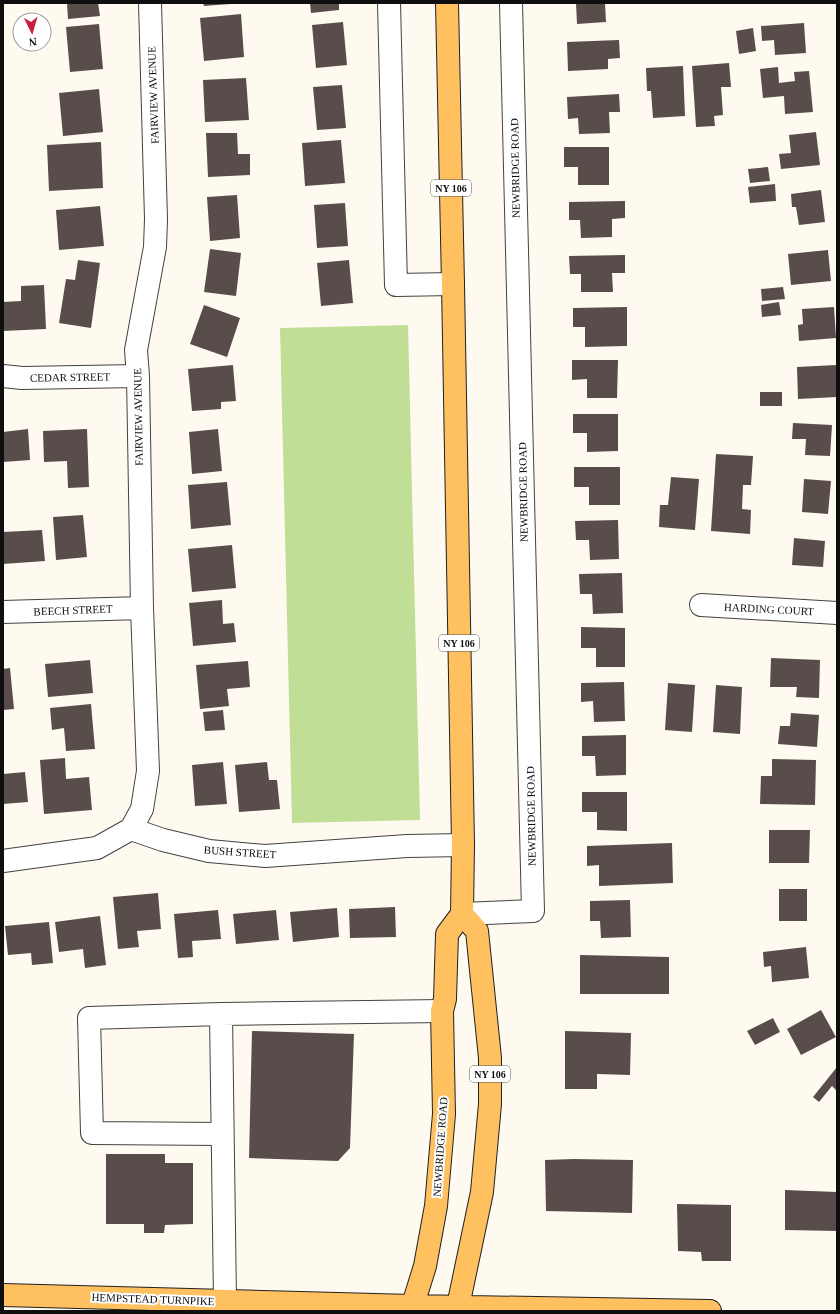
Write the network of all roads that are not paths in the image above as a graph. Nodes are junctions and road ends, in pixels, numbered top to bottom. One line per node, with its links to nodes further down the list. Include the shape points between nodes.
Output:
1 (150, 3): 7 (street, FAIRVIEW AVENUE, via 156,219 155,247 136,350)
2 (389, 3): 5 (street, via 396,285)
3 (447, 3): 5 (main road, NY 106)
4 (511, 3): 15 (street, NEWBRIDGE ROAD, via 533,911)
5 (453, 284): 13 (main road, NY 106)
6 (3, 376): 7 (street, CEDAR STREET)
7 (138, 376): 9 (street, FAIRVIEW AVENUE)
8 (701, 605): 11 (street, HARDING COURT)
9 (142, 608): 10 (street, BEECH STREET); 12 (street, FAIRVIEW AVENUE, via 148,771 142,809)
10 (3, 612)
11 (837, 613)
12 (131, 829): 13 (street, BUSH STREET, via 209,851 264,856 407,846); 14 (street, via 97,848)
13 (463, 846): 15 (main road, NY 106)
14 (3, 861)
15 (462, 914): 16 (main road, NEWBRIDGE ROAD, via 447,934 445,999); 22 (main road, NY 106, via 477,931 490,1058 490,1104 482,1192)
16 (442, 1011): 17 (street); 21 (main road, NEWBRIDGE ROAD, via 444,1114 436,1206 425,1266)
17 (221, 1014): 18 (street); 18 (street, via 90,1018 92,1133)
18 (222, 1134): 20 (street)
19 (3, 1295): 20 (main road, HEMPSTEAD TURNPIKE)
20 (225, 1301): 21 (main road, HEMPSTEAD TURNPIKE)
21 (412, 1309): 22 (main road, HEMPSTEAD TURNPIKE)
22 (458, 1309): 23 (main road, HEMPSTEAD TURNPIKE)
23 (710, 1311)

